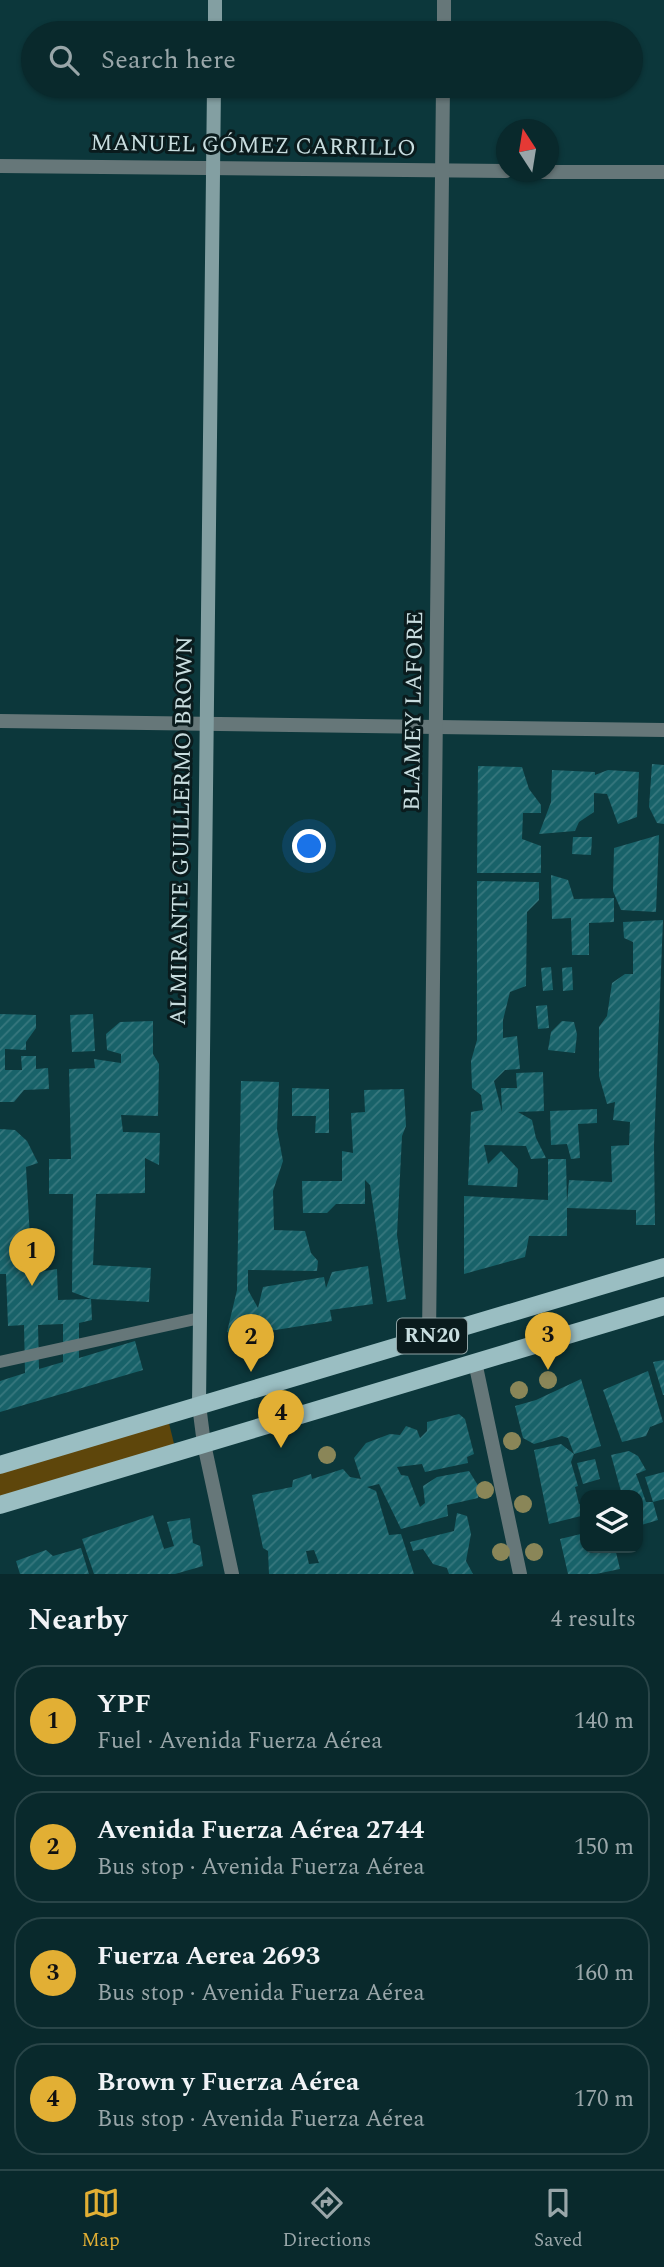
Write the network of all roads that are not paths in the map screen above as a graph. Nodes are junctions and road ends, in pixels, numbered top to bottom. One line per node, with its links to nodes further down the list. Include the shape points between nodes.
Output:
1 (215, 0): 3 (street)
2 (444, 0): 4 (street)
3 (215, 21)
4 (444, 21)
5 (214, 98): 8 (street, ALMIRANTE GUILLERMO BROWN)
6 (443, 98): 9 (street, BLAMEY LAFORE)
7 (0, 166): 8 (street, MANUEL GÓMEZ CARRILLO)
8 (214, 168): 9 (street, MANUEL GÓMEZ CARRILLO); 14 (street, ALMIRANTE GUILLERMO BROWN)
9 (442, 171): 10 (street, MANUEL GÓMEZ CARRILLO); 15 (street, BLAMEY LAFORE)
10 (496, 171)
11 (559, 172): 12 (street)
12 (664, 173)
13 (0, 721): 14 (street)
14 (205, 723): 15 (street); 19 (street, ALMIRANTE GUILLERMO BROWN)
15 (436, 726): 16 (street); 20 (street, BLAMEY LAFORE)
16 (664, 730)
17 (664, 1267): 20 (main road, RN20)
18 (664, 1306): 22 (main road, RN20)
19 (200, 1318): 21 (lane); 23 (street, ALMIRANTE GUILLERMO BROWN)
20 (429, 1337): 23 (main road, RN20)
21 (0, 1362)
22 (475, 1362): 24 (main road, RN20); 28 (street)
23 (199, 1405): 24 (street, ALMIRANTE GUILLERMO BROWN); 25 (main road, RN20)
24 (204, 1444): 26 (main road, RN20); 27 (street, ALMIRANTE GUILLERMO BROWN)
25 (0, 1465)
26 (0, 1505)
27 (232, 1574)
28 (520, 1574)

